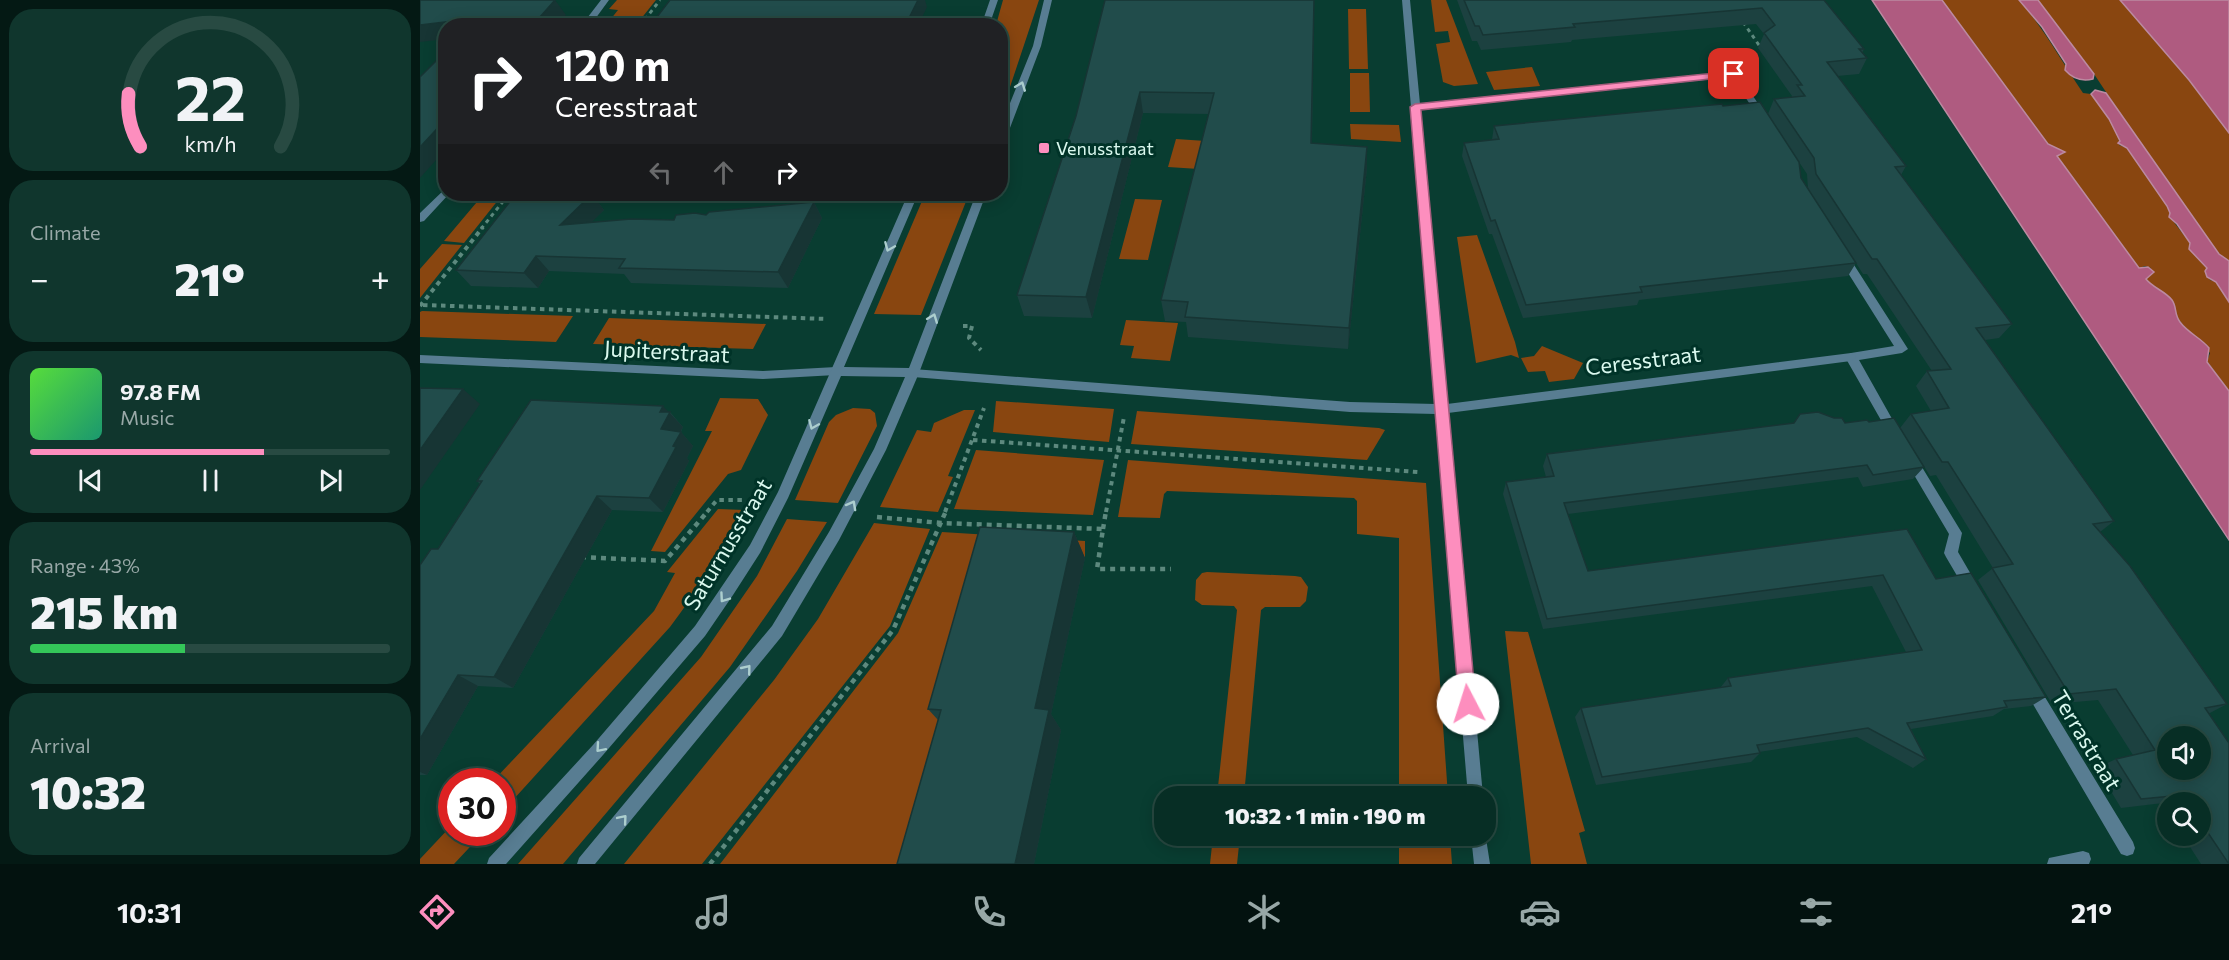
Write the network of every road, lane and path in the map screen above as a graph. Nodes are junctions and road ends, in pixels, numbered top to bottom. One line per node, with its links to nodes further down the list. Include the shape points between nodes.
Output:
1 (605, 0): 7 (street)
2 (660, 0): 8 (path)
3 (994, 0): 9 (street)
4 (1048, 0): 12 (street, one-way to 4, via 1036,46)
5 (1406, 0): 11 (street)
6 (1740, 17): 10 (path)
7 (591, 18)
8 (646, 18)
9 (988, 18)
10 (1764, 52)
11 (1415, 107): 13 (street, via 1734,74); 28 (street)
12 (1008, 120)
13 (1768, 126)
14 (438, 200): 18 (street)
15 (504, 201): 20 (path)
16 (910, 201): 21 (street, Saturnusstraat, one-way to 21)
17 (978, 201): 25 (street, one-way to 17)
18 (420, 219)
19 (1837, 247): 22 (street, via 1902,350)
20 (421, 306): 21 (path)
21 (858, 320): 24 (street, Saturnusstraat)
22 (1851, 357): 28 (street, Ceresstraat); 33 (street, via 1956,533 1951,553)
23 (420, 359): 24 (street, Jupiterstraat, via 763,375)
24 (836, 371): 25 (street, Jupiterstraat); 39 (street, Saturnusstraat, one-way to 39, via 784,494 700,632)
25 (912, 373): 26 (street); 40 (street, one-way to 25, via 777,631 855,500)
26 (994, 380): 27 (street); 29 (path)
27 (1129, 390): 28 (street, via 1350,407); 30 (path)
28 (1441, 409): 31 (street)
29 (973, 440): 30 (path); 41 (path, via 941,523 892,630)
30 (1118, 451): 31 (path); 32 (path)
31 (1447, 474): 35 (street)
32 (1104, 529)
33 (1975, 594)
34 (2025, 676): 37 (street, Terrastraat)
35 (1475, 786)
36 (1480, 846): 42 (street)
37 (2127, 848)
38 (2083, 859): 43 (street)
39 (495, 864)
40 (585, 864)
41 (710, 864)
42 (1482, 864)
43 (2055, 864)

